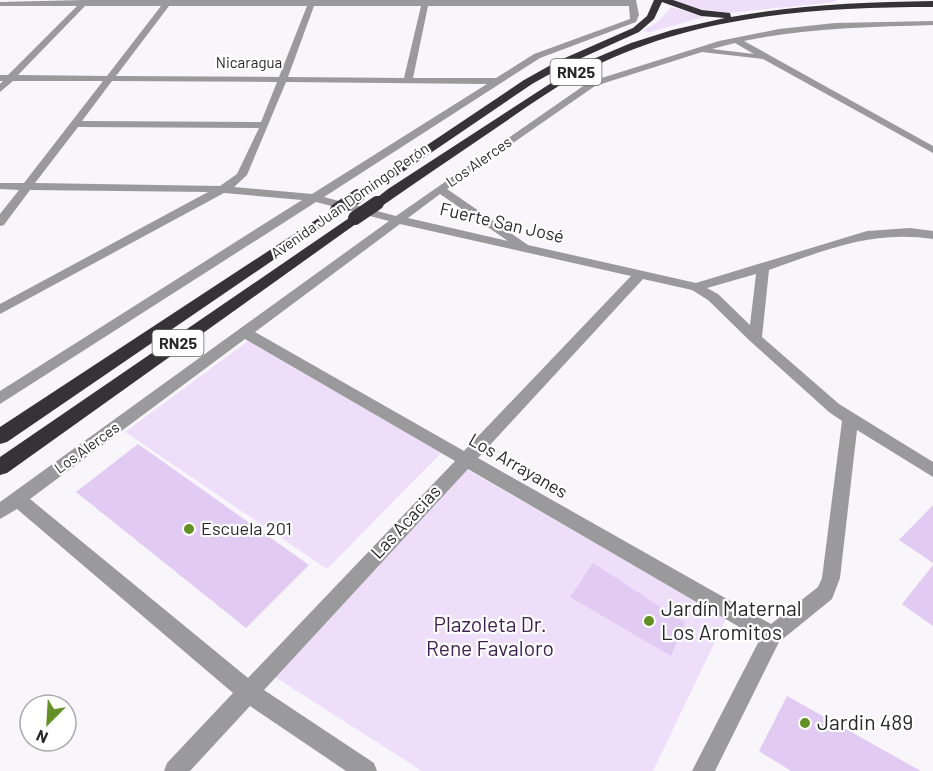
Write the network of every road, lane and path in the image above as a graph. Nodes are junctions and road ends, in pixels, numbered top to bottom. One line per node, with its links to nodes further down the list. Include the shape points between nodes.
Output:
1 (659, 0): 44 (highway, Avenida Juan Domingo Perón / RN25, bridge, via 651,17 636,30 528,82)
2 (664, 0): 12 (highway, via 701,13)
3 (845, 0): 11 (highway)
4 (0, 1): 5 (street)
5 (86, 2): 6 (street); 18 (street)
6 (169, 2): 7 (street); 19 (street)
7 (312, 2): 8 (street); 20 (street)
8 (425, 2): 9 (street); 21 (street)
9 (633, 2): 22 (street, Avenida Juan Domingo Perón, via 633,20 553,49)
10 (933, 4): 11 (highway, RN25)
11 (835, 6): 12 (highway, RN25)
12 (747, 16): 46 (highway, Avenida Juan Domingo Perón / RN25, bridge, via 667,35 593,63 559,82 377,203)
13 (933, 23): 14 (street, Los Alerces, via 835,25)
14 (736, 40): 15 (street, Los Alerces); 16 (street)
15 (699, 50): 16 (street); 30 (street, Los Alerces, via 592,84)
16 (766, 58): 26 (street)
17 (0, 78): 18 (street, Nicaragua)
18 (12, 78): 19 (street, Nicaragua); 23 (street)
19 (112, 78): 20 (street, Nicaragua); 24 (street)
20 (283, 78): 21 (street, Nicaragua); 25 (street)
21 (408, 80): 22 (street, Nicaragua)
22 (498, 81): 31 (street, Avenida Juan Domingo Perón)
23 (0, 89)
24 (76, 124): 25 (street); 28 (street)
25 (265, 125): 29 (street, via 242,175)
26 (933, 150)
27 (0, 186): 28 (street, Fuerte San José)
28 (29, 186): 29 (street, Fuerte San José); 33 (street)
29 (221, 189): 31 (street, Fuerte San José); 39 (street)
30 (440, 189): 32 (street, Los Alerces); 35 (street)
31 (315, 198): 32 (street, Fuerte San José); 42 (street, Avenida Juan Domingo Perón)
32 (399, 220): 35 (street, Fuerte San José); 40 (street, Los Alerces)
33 (0, 222)
34 (933, 234): 36 (street, via 882,230 819,246)
35 (529, 250): 37 (street, Fuerte San José)
36 (763, 267): 38 (street); 41 (street)
37 (640, 274): 38 (street, Fuerte San José); 45 (street, Las Acacias)
38 (696, 287): 41 (street, Fuerte San José, via 713,297)
39 (0, 310)
40 (245, 333): 45 (street, Los Arrayanes); 48 (street, Los Alerces)
41 (755, 338): 43 (street, Fuerte San José)
42 (3, 394)
43 (850, 419): 47 (street, Fuerte San José); 50 (street, via 831,578 825,592)
44 (0, 436)
45 (465, 459): 50 (street, Los Arrayanes); 51 (street, Las Acacias)
46 (0, 467)
47 (933, 470)
48 (18, 499): 49 (street, Los Alerces); 51 (street)
49 (0, 512)
50 (772, 635): 54 (street)
51 (248, 692): 52 (street, Las Acacias); 53 (street)
52 (175, 771)
53 (366, 771)
54 (703, 771)

